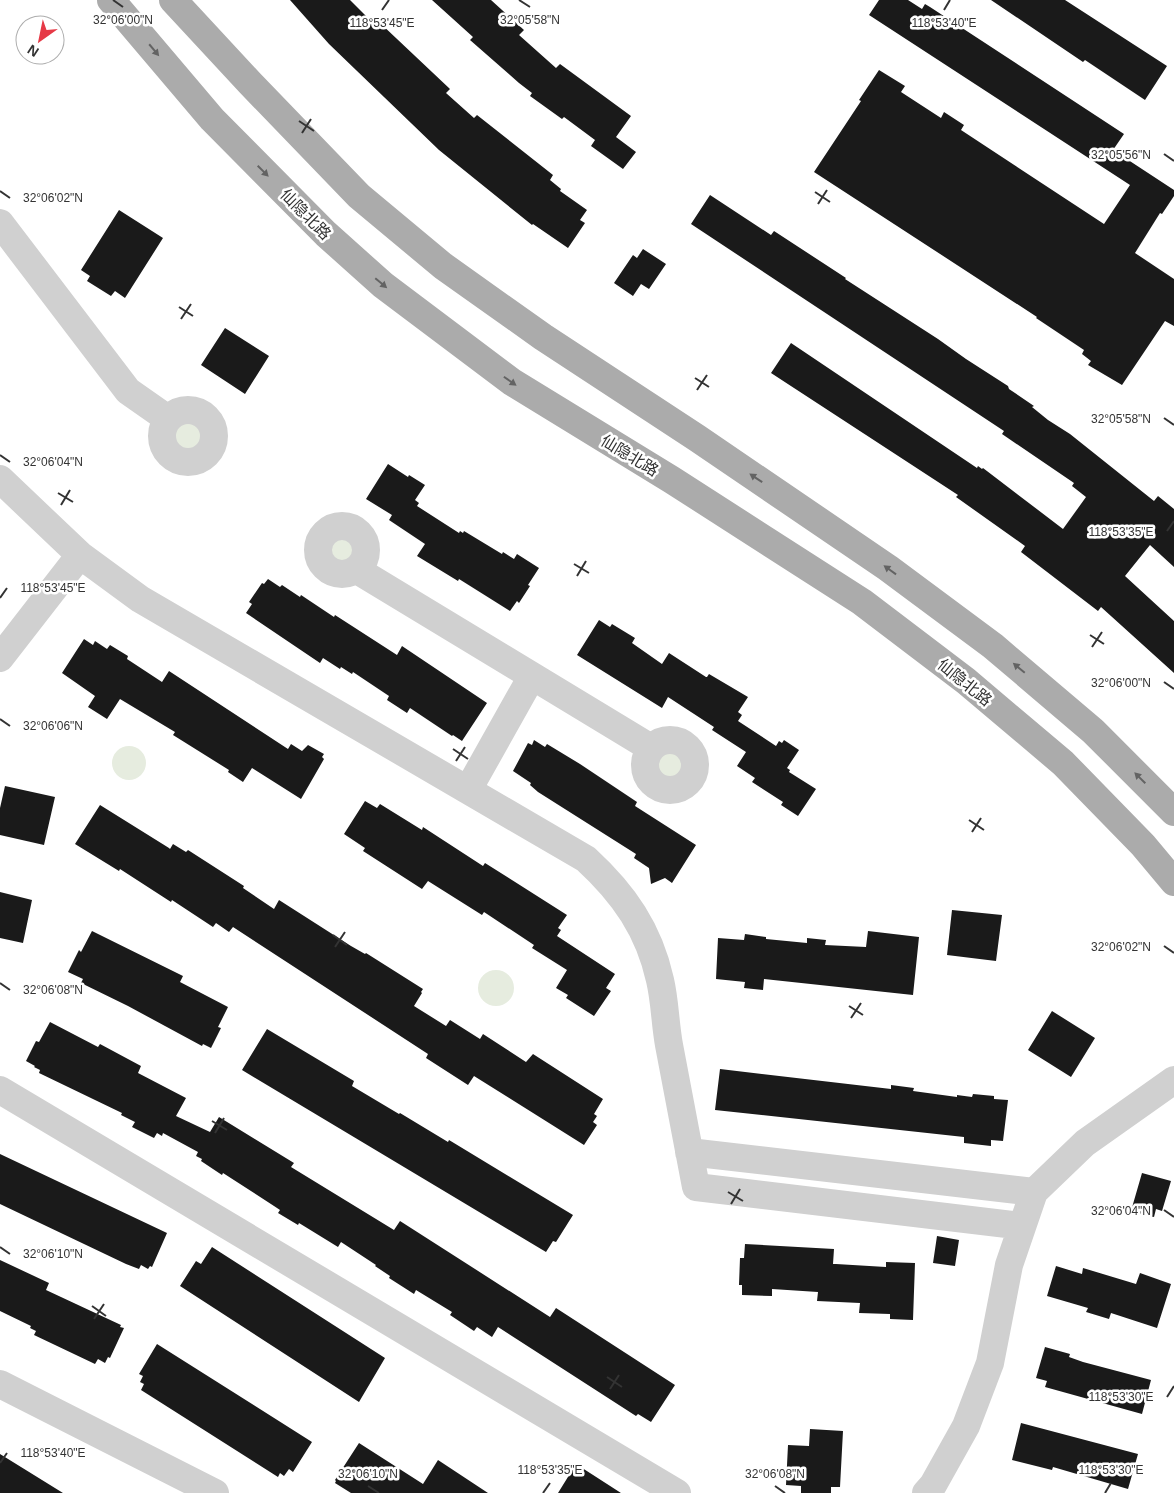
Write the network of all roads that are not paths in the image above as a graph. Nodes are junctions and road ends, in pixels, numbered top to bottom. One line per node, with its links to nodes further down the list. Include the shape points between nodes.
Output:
1 (111, 0): 13 (main road, 仙隐北路, one-way to 13, via 212,119 326,234 383,286 512,382 862,602 966,681 1063,763 1143,845)
2 (173, 0): 12 (main road, one-way to 2, via 1093,731 993,646 888,568 543,337 443,266 359,196)
3 (0, 224): 4 (street, via 128,391)
4 (168, 419)
5 (0, 479): 6 (street)
6 (80, 554): 8 (street); 11 (street, via 140,599)
7 (357, 570): 9 (street)
8 (0, 658)
9 (532, 676): 10 (street); 11 (street)
10 (651, 748)
11 (468, 790): 16 (street, via 586,860 620,893 633,913 645,934 661,982)
12 (1174, 812)
13 (1174, 882)
14 (1174, 1080): 17 (street, via 1085,1143)
15 (0, 1090): 21 (street)
16 (689, 1152): 17 (street); 18 (street, via 696,1187)
17 (1034, 1192): 18 (street)
18 (1022, 1226): 22 (street, via 1009,1265 990,1363 966,1426)
19 (0, 1384): 20 (street)
20 (216, 1493)
21 (677, 1493)
22 (926, 1493)

